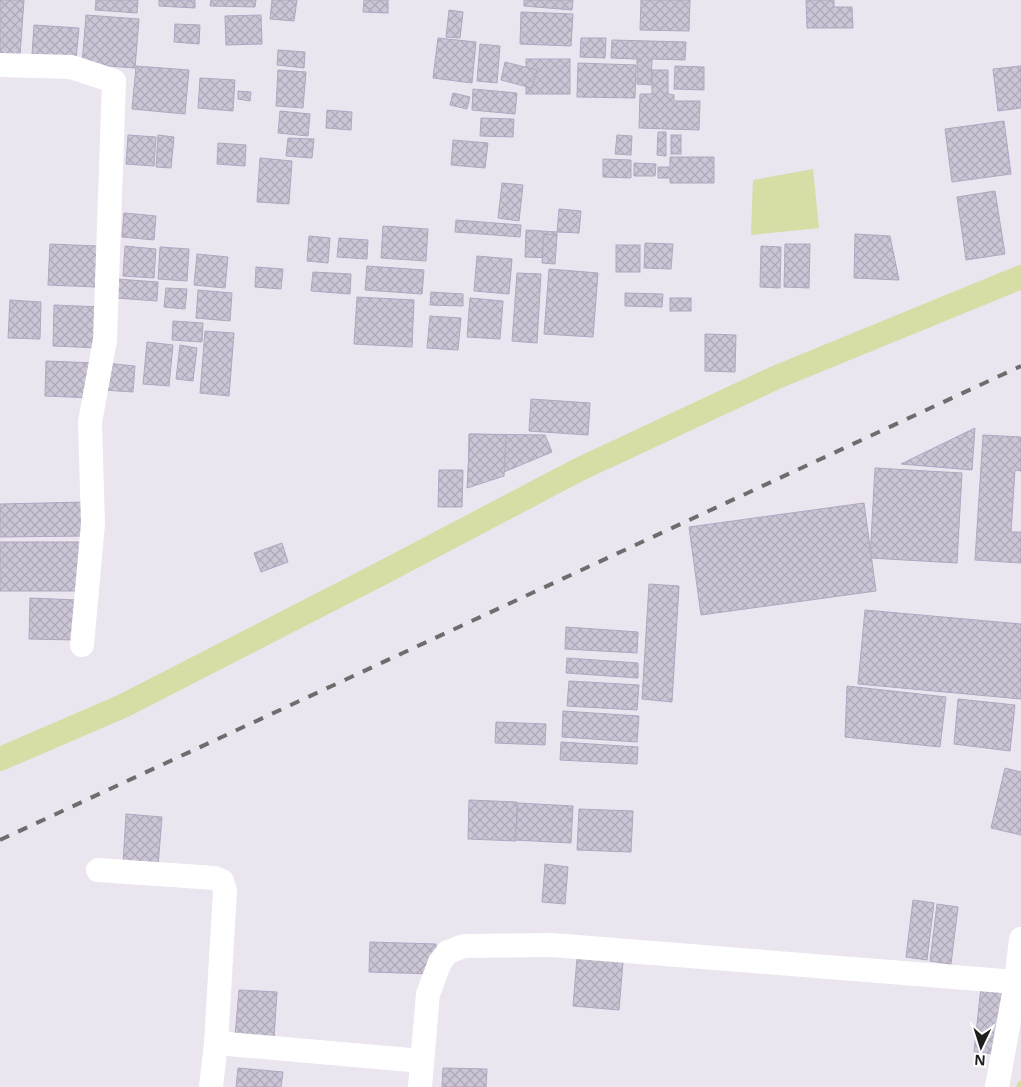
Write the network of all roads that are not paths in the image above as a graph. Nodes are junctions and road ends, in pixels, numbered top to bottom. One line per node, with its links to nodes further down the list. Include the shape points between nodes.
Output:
1 (0, 65): 2 (street, via 71,66 114,81 106,340 90,422 93,524)
2 (82, 645)
3 (98, 870): 6 (street, via 222,881 225,891)
4 (1021, 939): 5 (street)
5 (1016, 982): 7 (street, via 562,946 464,946 444,957 428,994); 10 (street)
6 (216, 1043): 7 (street); 8 (street)
7 (422, 1061): 9 (street)
8 (211, 1087)
9 (420, 1087)
10 (997, 1087)

